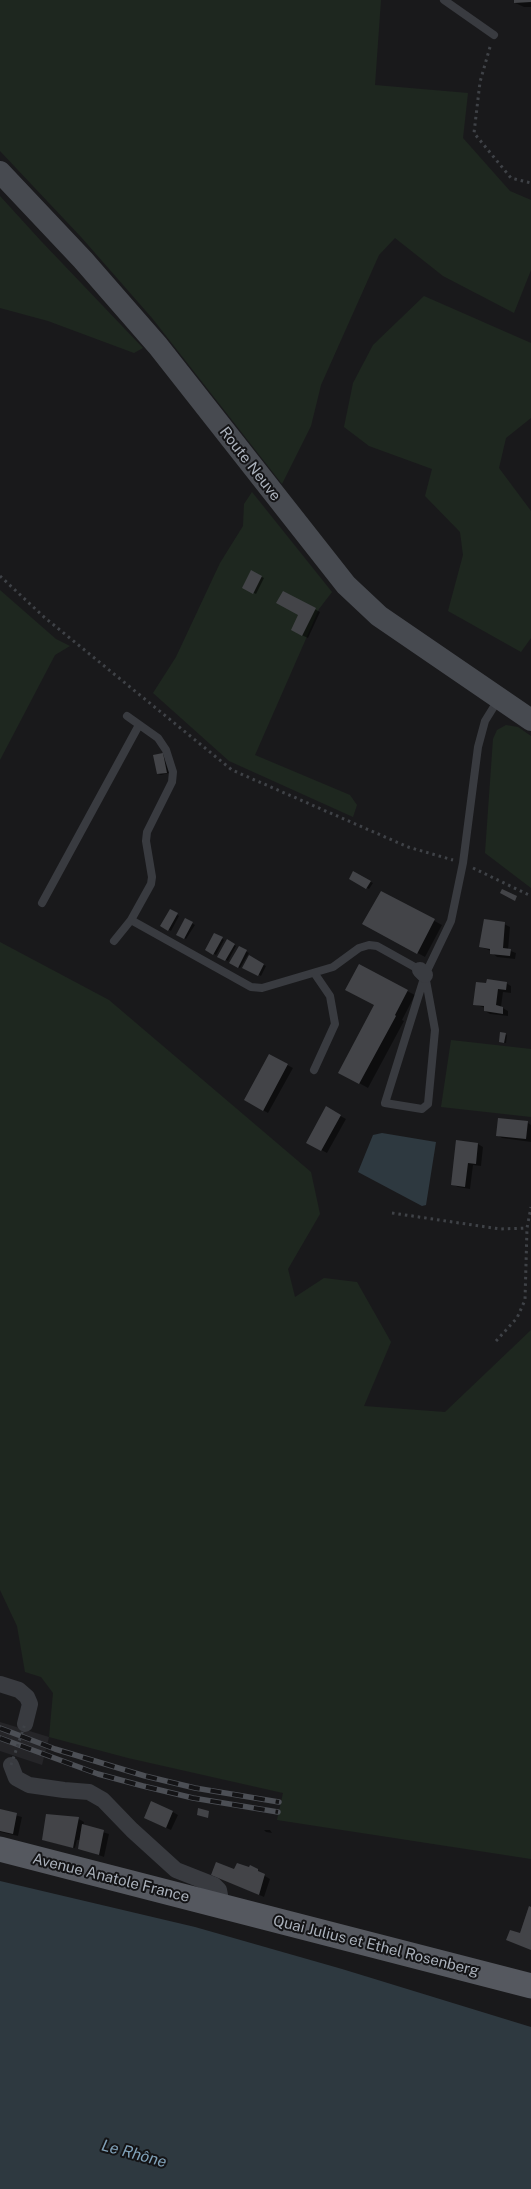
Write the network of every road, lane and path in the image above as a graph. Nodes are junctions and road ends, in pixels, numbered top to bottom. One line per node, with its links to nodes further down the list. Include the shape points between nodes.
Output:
1 (444, 0): 2 (lane)
2 (494, 35): 4 (path, via 480,82 474,134 511,178)
3 (0, 172): 6 (street, Route Neuve, via 158,346 346,585 379,616)
4 (531, 183)
5 (0, 576): 10 (path, via 56,627 232,770 408,847)
6 (499, 698): 8 (street, Route Neuve); 10 (lane, via 482,731)
7 (126, 716): 9 (lane)
8 (531, 720)
9 (140, 725): 12 (lane); 13 (lane, via 158,738 173,772 172,782 146,840 151,884)
10 (463, 863): 11 (path); 15 (lane, via 451,921)
11 (531, 896)
12 (42, 904)
13 (131, 920): 14 (lane); 16 (lane, via 251,987 262,988)
14 (114, 941)
15 (422, 973): 15 (lane, via 385,1103 422,1109 428,1104 435,1030); 16 (lane, via 378,946 369,944 333,967)
16 (315, 974): 17 (lane, via 330,996 335,1024)
17 (314, 1070)
18 (531, 1206): 20 (path)
19 (392, 1212): 20 (path, via 500,1229)
20 (527, 1228): 21 (path, via 525,1300 517,1318)
21 (496, 1341)
22 (0, 1684): 23 (street, via 27,1696 30,1704)
23 (25, 1724): 24 (path, bridge)
24 (11, 1765): 26 (street, via 16,1778 28,1785 89,1792 103,1800 176,1870 214,1885)
25 (0, 1849): 26 (main road, Avenue Anatole France)
26 (222, 1906): 27 (main road, Quai Julius et Ethel Rosenberg)
27 (531, 1986)

